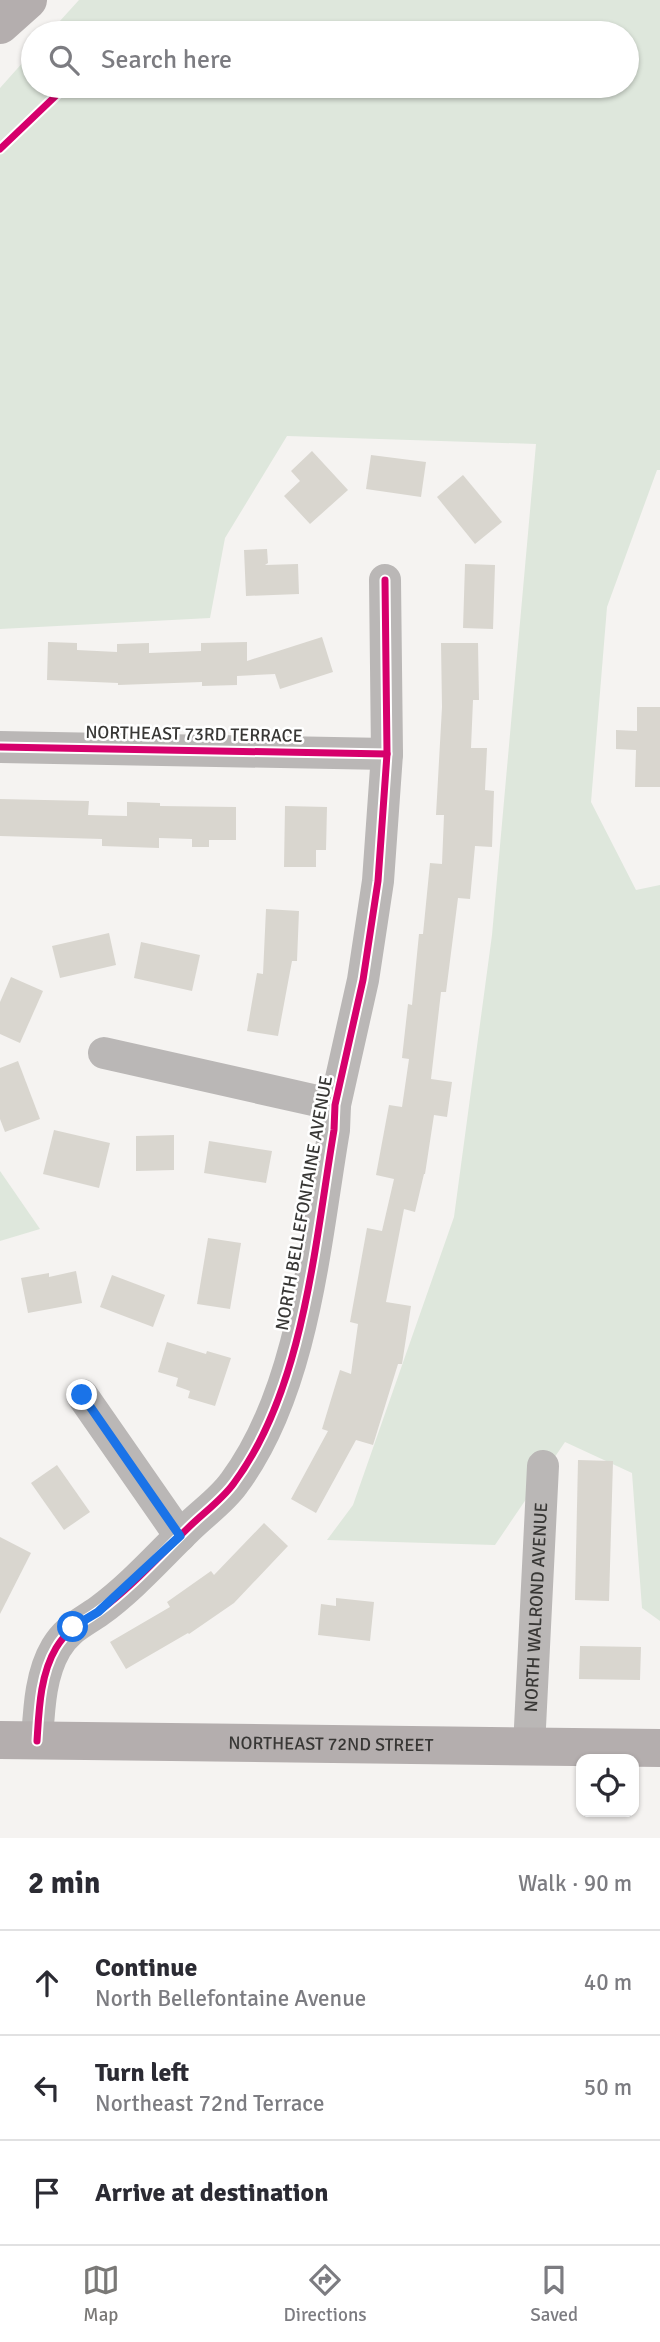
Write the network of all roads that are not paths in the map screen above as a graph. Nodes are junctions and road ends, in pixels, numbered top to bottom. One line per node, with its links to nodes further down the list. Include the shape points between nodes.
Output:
1 (28, 0): 2 (main road)
2 (0, 26)
3 (385, 579): 5 (street, NORTH BELLEFONTAINE AVENUE)
4 (0, 747): 5 (street, NORTHEAST 73RD TERRACE)
5 (387, 754): 7 (street, NORTH BELLEFONTAINE AVENUE, via 378,881 363,980)
6 (104, 1053): 7 (street)
7 (335, 1105): 10 (street, NORTH BELLEFONTAINE AVENUE, via 303,1314 281,1391 233,1484)
8 (82, 1395): 10 (street)
9 (543, 1466): 13 (street, NORTH WALROND AVENUE)
10 (180, 1536): 12 (street, NORTH BELLEFONTAINE AVENUE, via 98,1612 73,1627 54,1650 43,1683)
11 (0, 1740): 12 (main road, NORTHEAST 72ND STREET)
12 (37, 1741): 13 (main road, NORTHEAST 72ND STREET)
13 (530, 1747): 14 (main road, NORTHEAST 72ND STREET)
14 (660, 1748)

